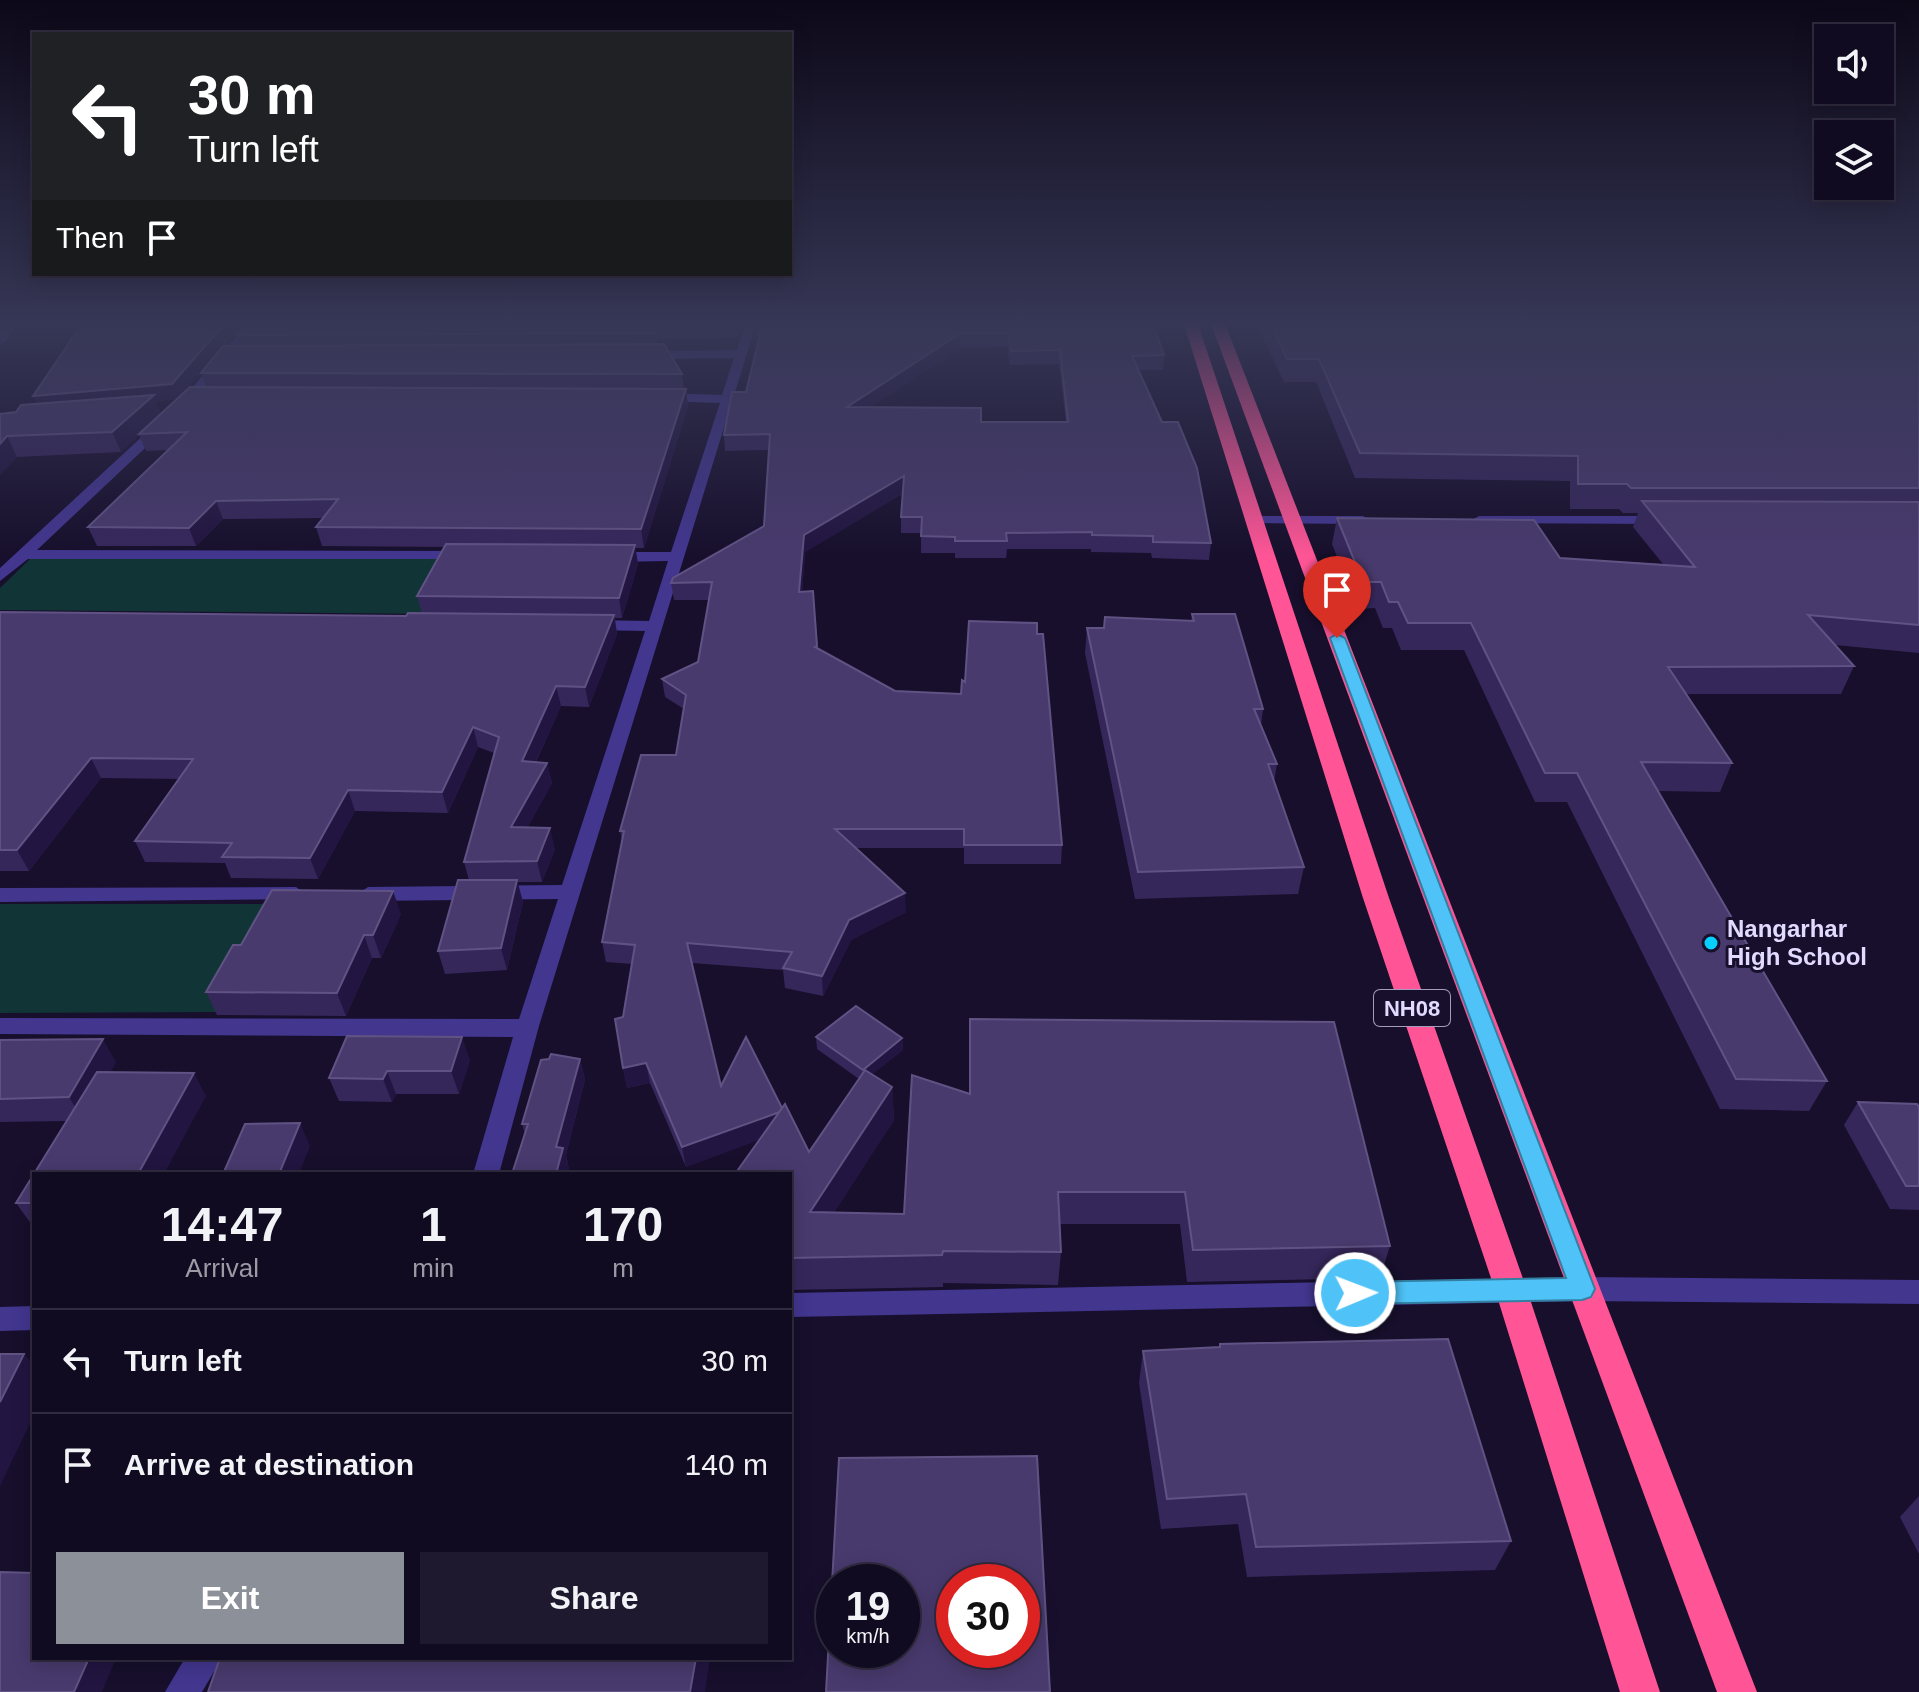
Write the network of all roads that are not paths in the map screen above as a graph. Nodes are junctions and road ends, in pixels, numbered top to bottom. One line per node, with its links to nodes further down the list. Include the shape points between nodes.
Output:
1 (195, 400): 5 (street)
2 (727, 400): 14 (street)
3 (1215, 400): 7 (highway, NH08)
4 (1247, 400): 8 (highway, NH08)
5 (186, 402): 6 (street); 12 (street)
6 (151, 409)
7 (1254, 520): 8 (street); 27 (highway, NH08, via 1415,1017)
8 (1293, 520): 9 (street); 26 (highway, NH08)
9 (1376, 520)
10 (1456, 520): 11 (street)
11 (1679, 520)
12 (26, 554): 13 (street); 16 (street)
13 (486, 556)
14 (676, 556): 15 (street); 18 (street)
15 (597, 557)
16 (0, 576)
17 (580, 625): 18 (street)
18 (656, 626): 19 (street)
19 (572, 892): 21 (street); 24 (street)
20 (313, 894): 22 (street)
21 (344, 894)
22 (0, 895)
23 (0, 1026): 24 (street)
24 (528, 1026): 25 (street)
25 (487, 1172)
26 (1582, 1289): 27 (street); 28 (street); 35 (highway, NH08)
27 (1511, 1290): 29 (street); 34 (highway, NH08)
28 (1919, 1292)
29 (792, 1305)
30 (32, 1318): 31 (street)
31 (0, 1319)
32 (204, 1660): 33 (street)
33 (182, 1692)
34 (1640, 1692)
35 (1737, 1692)

